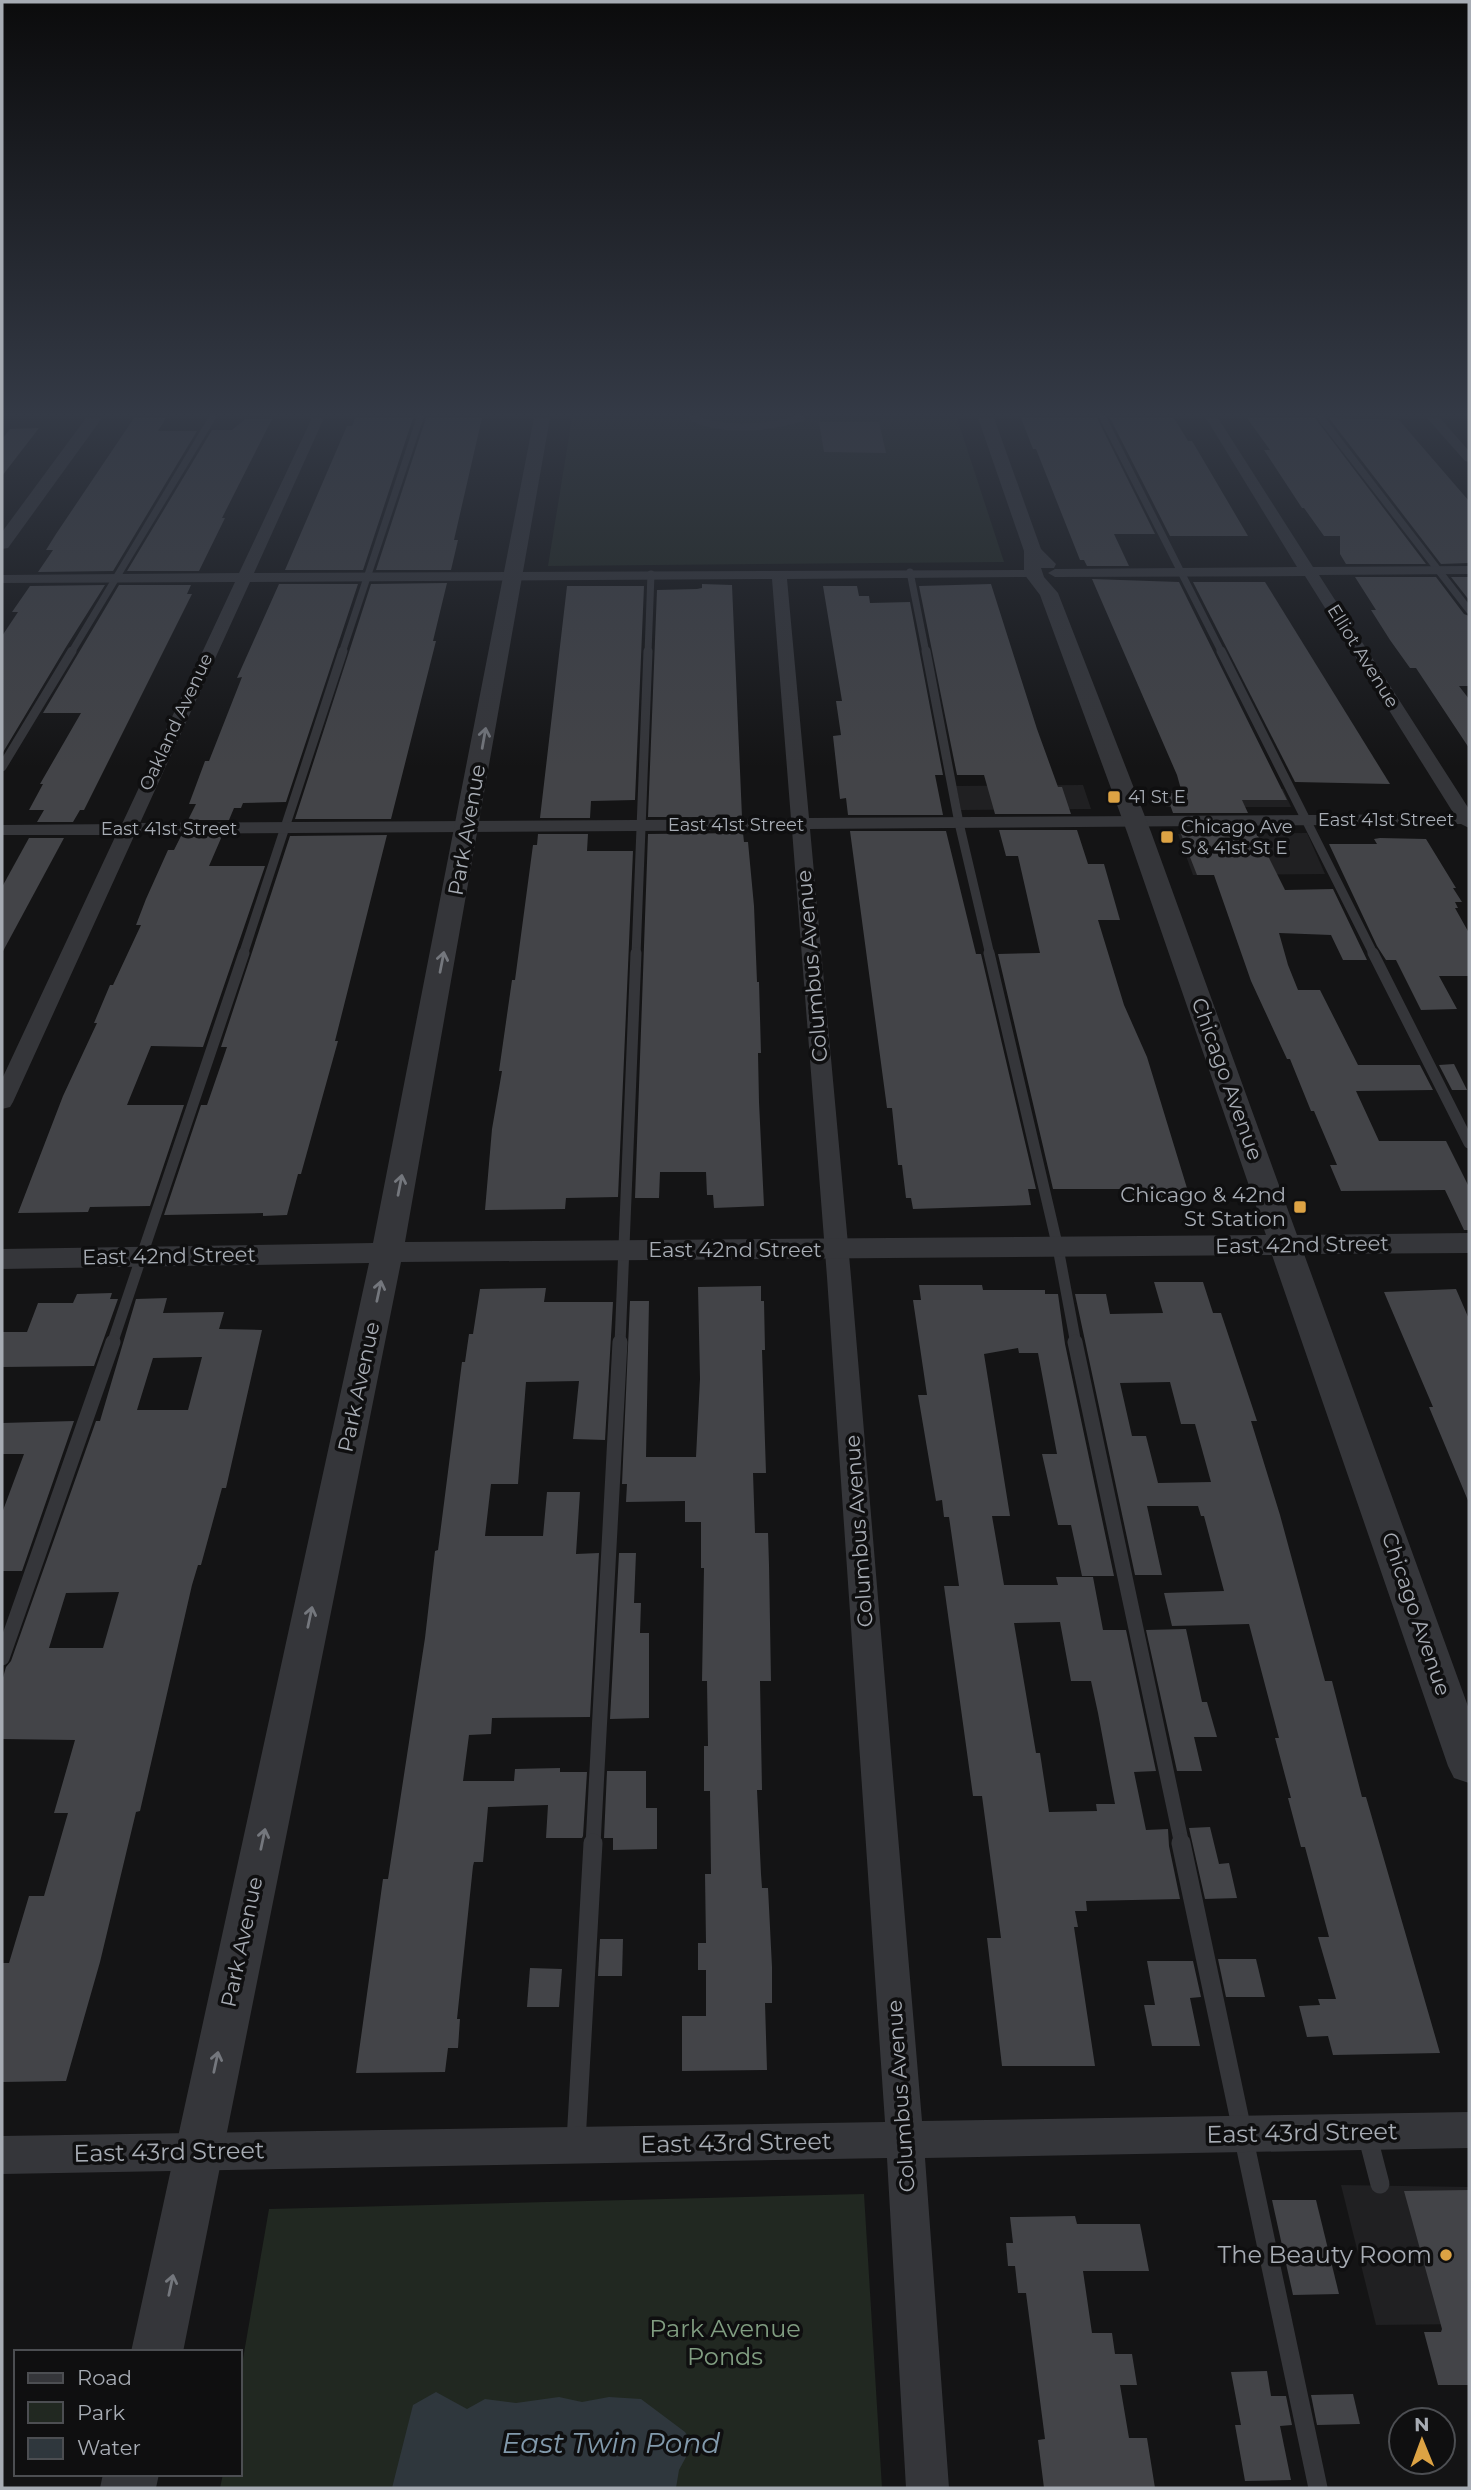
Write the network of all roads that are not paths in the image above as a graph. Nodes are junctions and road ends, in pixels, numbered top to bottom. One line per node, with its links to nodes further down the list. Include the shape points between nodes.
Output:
1 (142, 534): 21 (lane)
2 (264, 534): 20 (street, Oakland Avenue)
3 (381, 534): 18 (lane)
4 (521, 534): 19 (street, Park Avenue)
5 (1027, 534): 9 (street, Chicago Avenue)
6 (1162, 534): 14 (lane)
7 (1283, 534): 12 (street, Elliot Avenue)
8 (1411, 534): 10 (lane)
9 (1033, 551): 15 (street, Chicago Avenue); 23 (street, Chicago Avenue)
10 (1439, 570): 11 (street); 12 (street); 24 (lane)
11 (1469, 570)
12 (1309, 571): 14 (street); 27 (street, Elliot Avenue)
13 (909, 572): 15 (street); 17 (street); 29 (lane)
14 (1181, 572): 23 (street); 26 (lane)
15 (1031, 573): 23 (street, Chicago Avenue)
16 (651, 574): 17 (street); 19 (street); 31 (lane)
17 (779, 574): 30 (street, Columbus Avenue)
18 (367, 576): 19 (street); 20 (street); 33 (lane)
19 (514, 576): 32 (street, Park Avenue, one-way to 19)
20 (244, 577): 21 (street); 34 (street, Oakland Avenue)
21 (116, 578): 22 (street); 25 (lane)
22 (2, 579)
23 (1052, 583): 28 (street, Chicago Avenue)
24 (1469, 610)
25 (2, 767)
26 (1306, 820): 27 (street, East 41st Street); 28 (street, East 41st Street); 37 (lane)
27 (1469, 821)
28 (1135, 822): 29 (street, East 41st Street); 39 (street, Chicago Avenue)
29 (959, 823): 30 (street, East 41st Street); 40 (lane)
30 (800, 824): 31 (street, East 41st Street); 41 (street, Columbus Avenue)
31 (642, 825): 32 (street, East 41st Street); 42 (lane)
32 (468, 827): 33 (street, East 41st Street); 43 (street, Park Avenue, one-way to 32)
33 (285, 828): 34 (street, East 41st Street); 44 (lane)
34 (127, 829): 35 (street, East 41st Street); 36 (street, Oakland Avenue)
35 (2, 830)
36 (2, 1102)
37 (1469, 1143)
38 (1469, 1243): 39 (street, East 42nd Street)
39 (1287, 1246): 40 (street, East 42nd Street); 47 (street, Chicago Avenue)
40 (1058, 1248): 41 (street, East 42nd Street); 50 (lane)
41 (837, 1249): 42 (street, East 42nd Street); 51 (street, Columbus Avenue)
42 (624, 1251): 43 (street, East 42nd Street); 52 (lane)
43 (387, 1252): 44 (street, East 42nd Street); 53 (street, Park Avenue, one-way to 43)
44 (142, 1257): 45 (street, East 42nd Street); 46 (lane)
45 (2, 1259)
46 (2, 1658)
47 (1469, 1766)
48 (1469, 2130): 49 (street, East 43rd Street)
49 (1366, 2132): 50 (street, East 43rd Street); 55 (lane)
50 (1242, 2134): 51 (street, East 43rd Street); 58 (lane)
51 (905, 2141): 52 (street, East 43rd Street); 57 (street, Columbus Avenue)
52 (576, 2146): 53 (street, East 43rd Street)
53 (199, 2150): 54 (street, East 43rd Street); 56 (street, Park Avenue, one-way to 53)
54 (2, 2155)
55 (1380, 2185)
56 (157, 2350)
57 (928, 2488)
58 (1318, 2488)

